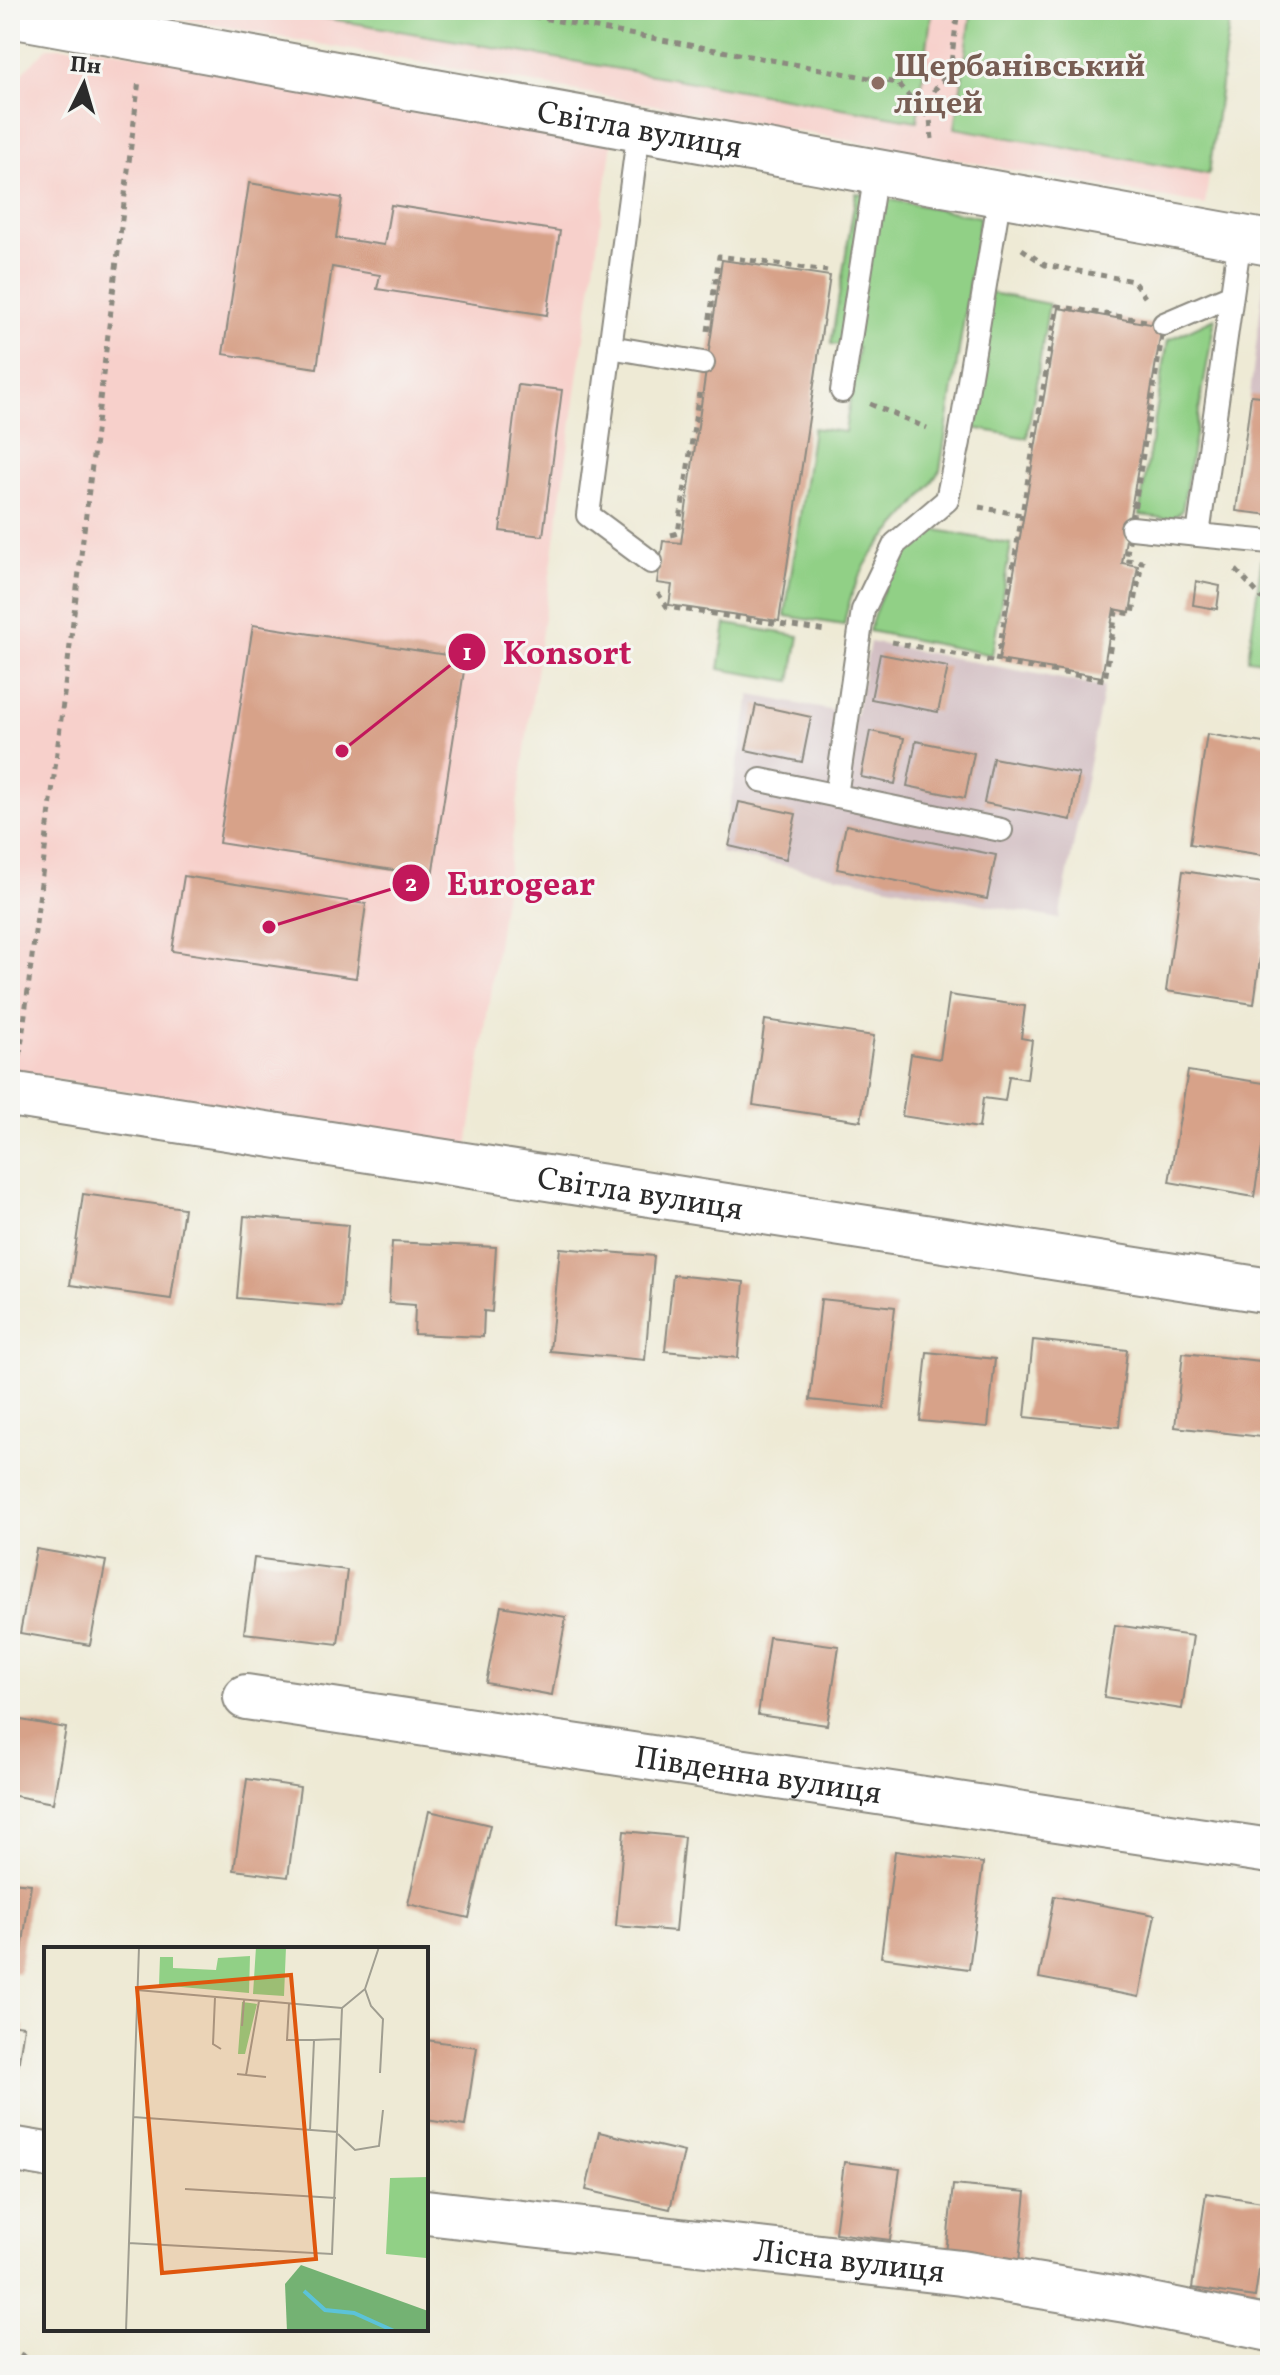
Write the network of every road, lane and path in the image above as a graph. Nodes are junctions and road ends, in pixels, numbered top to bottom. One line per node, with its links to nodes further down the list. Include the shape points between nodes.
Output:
1 (498, 10): 5 (path, via 897,83)
2 (958, 10): 5 (path, via 950,71 934,91)
3 (10, 15): 4 (street, Світла вулиця)
4 (144, 39): 6 (street, Світла вулиця); 30 (path)
5 (930, 119): 8 (path, via 934,151)
6 (639, 129): 7 (street, Світла вулиця); 15 (lane)
7 (876, 172): 8 (street, Світла вулиця); 17 (lane)
8 (949, 185): 9 (street, Світла вулиця)
9 (997, 212): 10 (street, Світла вулиця); 13 (path, via 1045,265 1133,281); 18 (lane)
10 (1255, 240): 12 (lane)
11 (834, 272): 16 (path, via 719,256)
12 (1232, 295): 14 (lane); 22 (lane)
13 (1149, 302)
14 (1160, 319): 20 (path, via 1057,306); 21 (path)
15 (610, 347): 16 (lane); 24 (lane, via 588,515)
16 (703, 363): 24 (path, via 678,533 660,537)
17 (842, 391): 18 (path)
18 (959, 442): 19 (lane)
19 (947, 500): 20 (path); 25 (lane, via 895,544 863,610)
20 (1022, 515): 26 (path)
21 (1132, 528): 22 (lane); 26 (path, via 1126,560 1142,562 1133,614 1116,612 1105,680)
22 (1198, 535): 23 (lane)
23 (1270, 542)
24 (651, 562): 25 (path, via 653,585 667,607)
25 (860, 636): 26 (path); 28 (lane)
26 (997, 662)
27 (761, 780): 28 (lane)
28 (836, 796): 29 (lane)
29 (1001, 830)
30 (13, 1094): 31 (street, Світла вулиця)
31 (1270, 1291)
32 (246, 1697): 33 (street, Південна вулиця)
33 (1270, 1851)
34 (10, 2149): 35 (street)
35 (44, 2155)
36 (428, 2212): 37 (street, Лісна вулиця, via 961,2273)
37 (1270, 2329)
38 (10, 2348): 39 (path)
39 (39, 2365)

